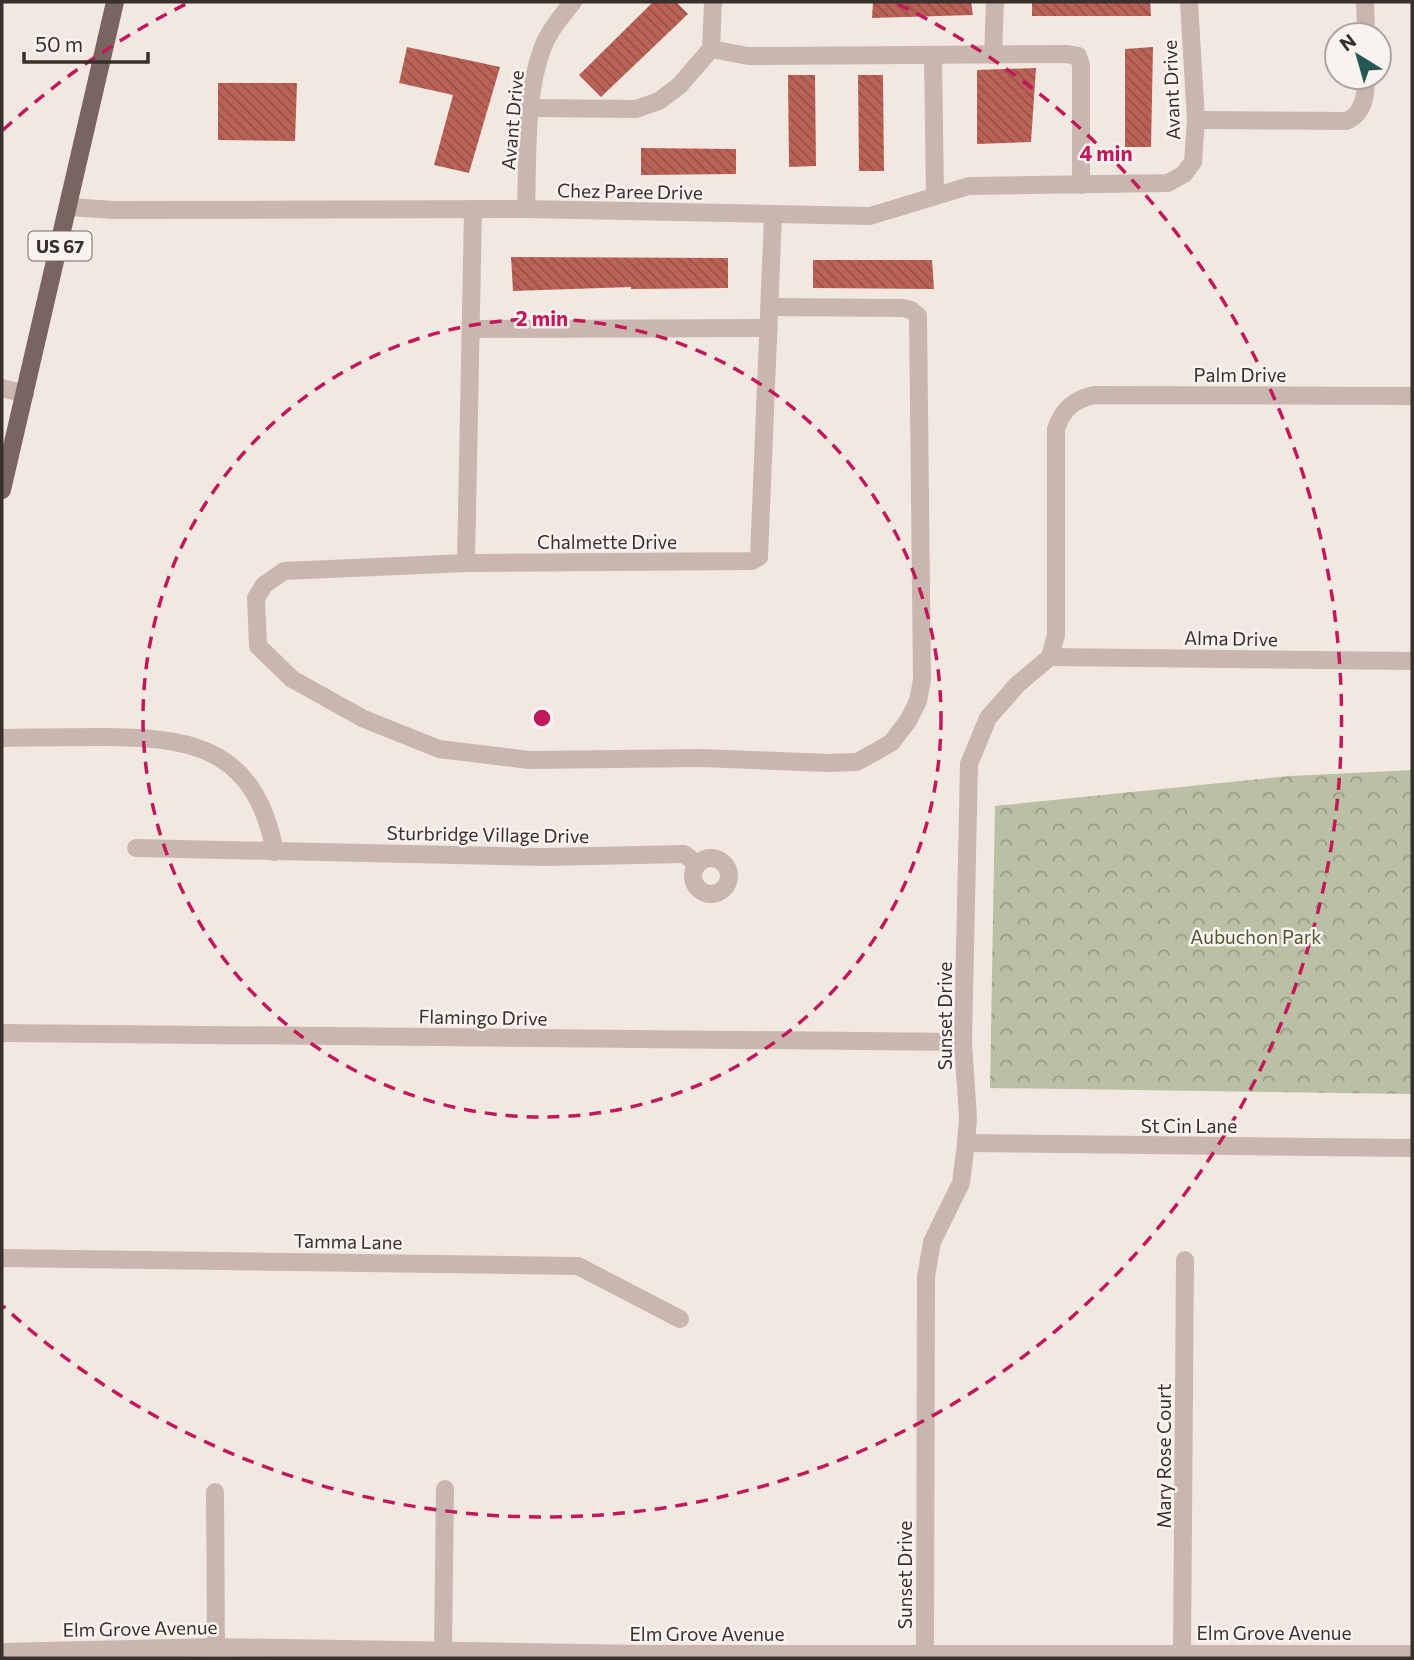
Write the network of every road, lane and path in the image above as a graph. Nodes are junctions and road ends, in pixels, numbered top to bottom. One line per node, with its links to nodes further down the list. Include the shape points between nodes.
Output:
1 (116, 2): 17 (main road, US 67)
2 (573, 2): 12 (street, Avant Drive, via 546,41 536,69)
3 (713, 2): 8 (street)
4 (995, 2): 9 (street)
5 (1189, 2): 13 (street, Avant Drive)
6 (1366, 2): 7 (street)
7 (1366, 21)
8 (711, 49): 10 (street, via 748,56); 12 (street, via 679,86 659,101 636,109)
9 (993, 55): 10 (street); 15 (street, via 1078,56)
10 (933, 56): 16 (street)
11 (1364, 91): 13 (street, via 1361,108 1346,121)
12 (531, 108): 18 (street, Avant Drive)
13 (1196, 120): 14 (street, Avant Drive, via 1193,162)
14 (1184, 174): 15 (street, Chez Paree Drive, via 1168,183)
15 (1081, 184): 16 (street, Chez Paree Drive, via 969,186)
16 (935, 196): 20 (street, Chez Paree Drive, via 870,216)
17 (69, 207): 19 (street, Chez Paree Drive); 25 (main road, US 67)
18 (526, 209): 19 (street, Chez Paree Drive); 20 (street, Chez Paree Drive)
19 (473, 210): 23 (street)
20 (774, 216): 21 (street, Chalmette Drive)
21 (770, 307): 22 (street, Chalmette Drive); 28 (street, via 902,308 918,316 922,680 918,701 891,743 857,762 828,763 702,758 529,760 439,749 364,719 292,679 258,646 256,598 264,585 284,571)
22 (769, 328): 23 (street); 28 (street, Chalmette Drive, via 759,557 738,562)
23 (471, 329): 28 (street)
24 (2, 388): 25 (street)
25 (24, 394): 27 (main road, US 67)
26 (1412, 396): 29 (street, Palm Drive, via 1094,395 1069,404 1056,429 1056,623)
27 (2, 490)
28 (466, 564)
29 (1050, 657): 30 (street, Alma Drive); 36 (street, Sunset Drive, via 988,718 969,764)
30 (1412, 661)
31 (2, 738): 33 (street, via 65,735 170,740 206,750 233,768 260,803)
32 (136, 848): 33 (street, Sturbridge Village Drive)
33 (275, 852): 34 (street, Sturbridge Village Drive, via 546,858 684,854)
34 (697, 864)
35 (2, 1033): 36 (street, Flamingo Drive)
36 (963, 1042): 37 (street, Sunset Drive)
37 (966, 1143): 38 (street, St Cin Lane); 48 (street, Sunset Drive, via 961,1183 932,1242 926,1277)
38 (1412, 1148)
39 (2, 1258): 41 (street, Tamma Lane, via 578,1266)
40 (1185, 1260): 47 (street, Mary Rose Court)
41 (680, 1319)
42 (445, 1489): 46 (street)
43 (215, 1492): 44 (street)
44 (216, 1647): 45 (street, Elm Grove Avenue); 46 (street, Elm Grove Avenue)
45 (2, 1652)
46 (443, 1652): 50 (street, Elm Grove Avenue)
47 (1182, 1653): 49 (street, Elm Grove Avenue); 51 (street, Elm Grove Avenue)
48 (925, 1654): 50 (street, Elm Grove Avenue); 51 (street, Elm Grove Avenue)
49 (1412, 1654)
50 (643, 1656)
51 (1085, 1656)

